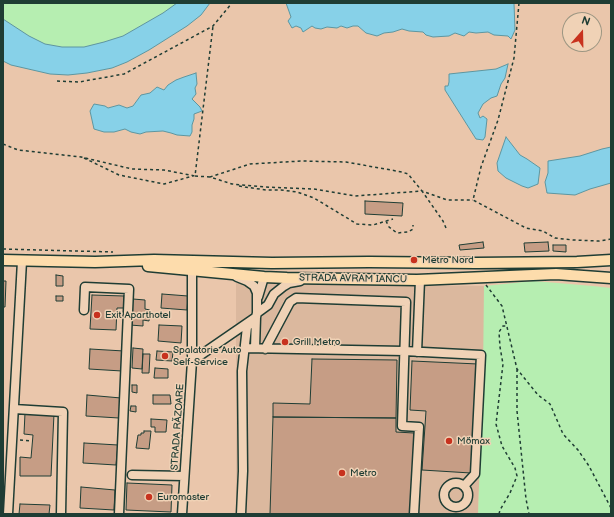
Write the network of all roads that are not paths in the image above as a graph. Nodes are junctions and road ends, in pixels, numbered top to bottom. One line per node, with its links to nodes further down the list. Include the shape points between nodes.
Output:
1 (3, 260): 2 (main road, STRADA AVRAM IANCU)
2 (22, 260): 4 (main road, STRADA AVRAM IANCU); 21 (street)
3 (611, 260): 4 (main road, STRADA AVRAM IANCU, via 476,263 154,260)
4 (95, 262): 5 (main road, STRADA AVRAM IANCU)
5 (192, 270): 6 (main road, STRADA AVRAM IANCU); 20 (street, STRADA RĂZOARE)
6 (223, 273): 7 (main road, STRADA AVRAM IANCU); 12 (street, via 241,278 254,286)
7 (270, 277): 9 (main road, STRADA AVRAM IANCU); 11 (street); 12 (street)
8 (611, 278): 10 (main road, STRADA AVRAM IANCU, via 556,274)
9 (313, 279): 10 (main road, STRADA AVRAM IANCU); 11 (street, via 289,283)
10 (420, 280): 19 (street)
11 (274, 294): 14 (street, via 268,305)
12 (257, 301): 14 (street)
13 (84, 310): 27 (street, via 85,287 129,289)
14 (256, 315): 15 (street, via 247,327); 16 (street); 20 (street)
15 (245, 348): 16 (street); 29 (street, via 242,371)
16 (255, 348): 17 (street)
17 (265, 349): 18 (street); 18 (street, via 290,302 296,298 309,298 406,302)
18 (404, 351): 19 (street); 30 (street, via 402,426 419,427)
19 (417, 352): 24 (street, via 481,355 476,474)
20 (192, 360): 23 (street, STRADA RĂZOARE)
21 (14, 409): 25 (street); 26 (street, via 63,412)
22 (132, 475): 23 (street)
23 (184, 476): 28 (street, STRADA RĂZOARE)
24 (464, 486)
25 (8, 514)
26 (61, 514)
27 (120, 514)
28 (182, 514)
29 (241, 514)
30 (414, 514)

